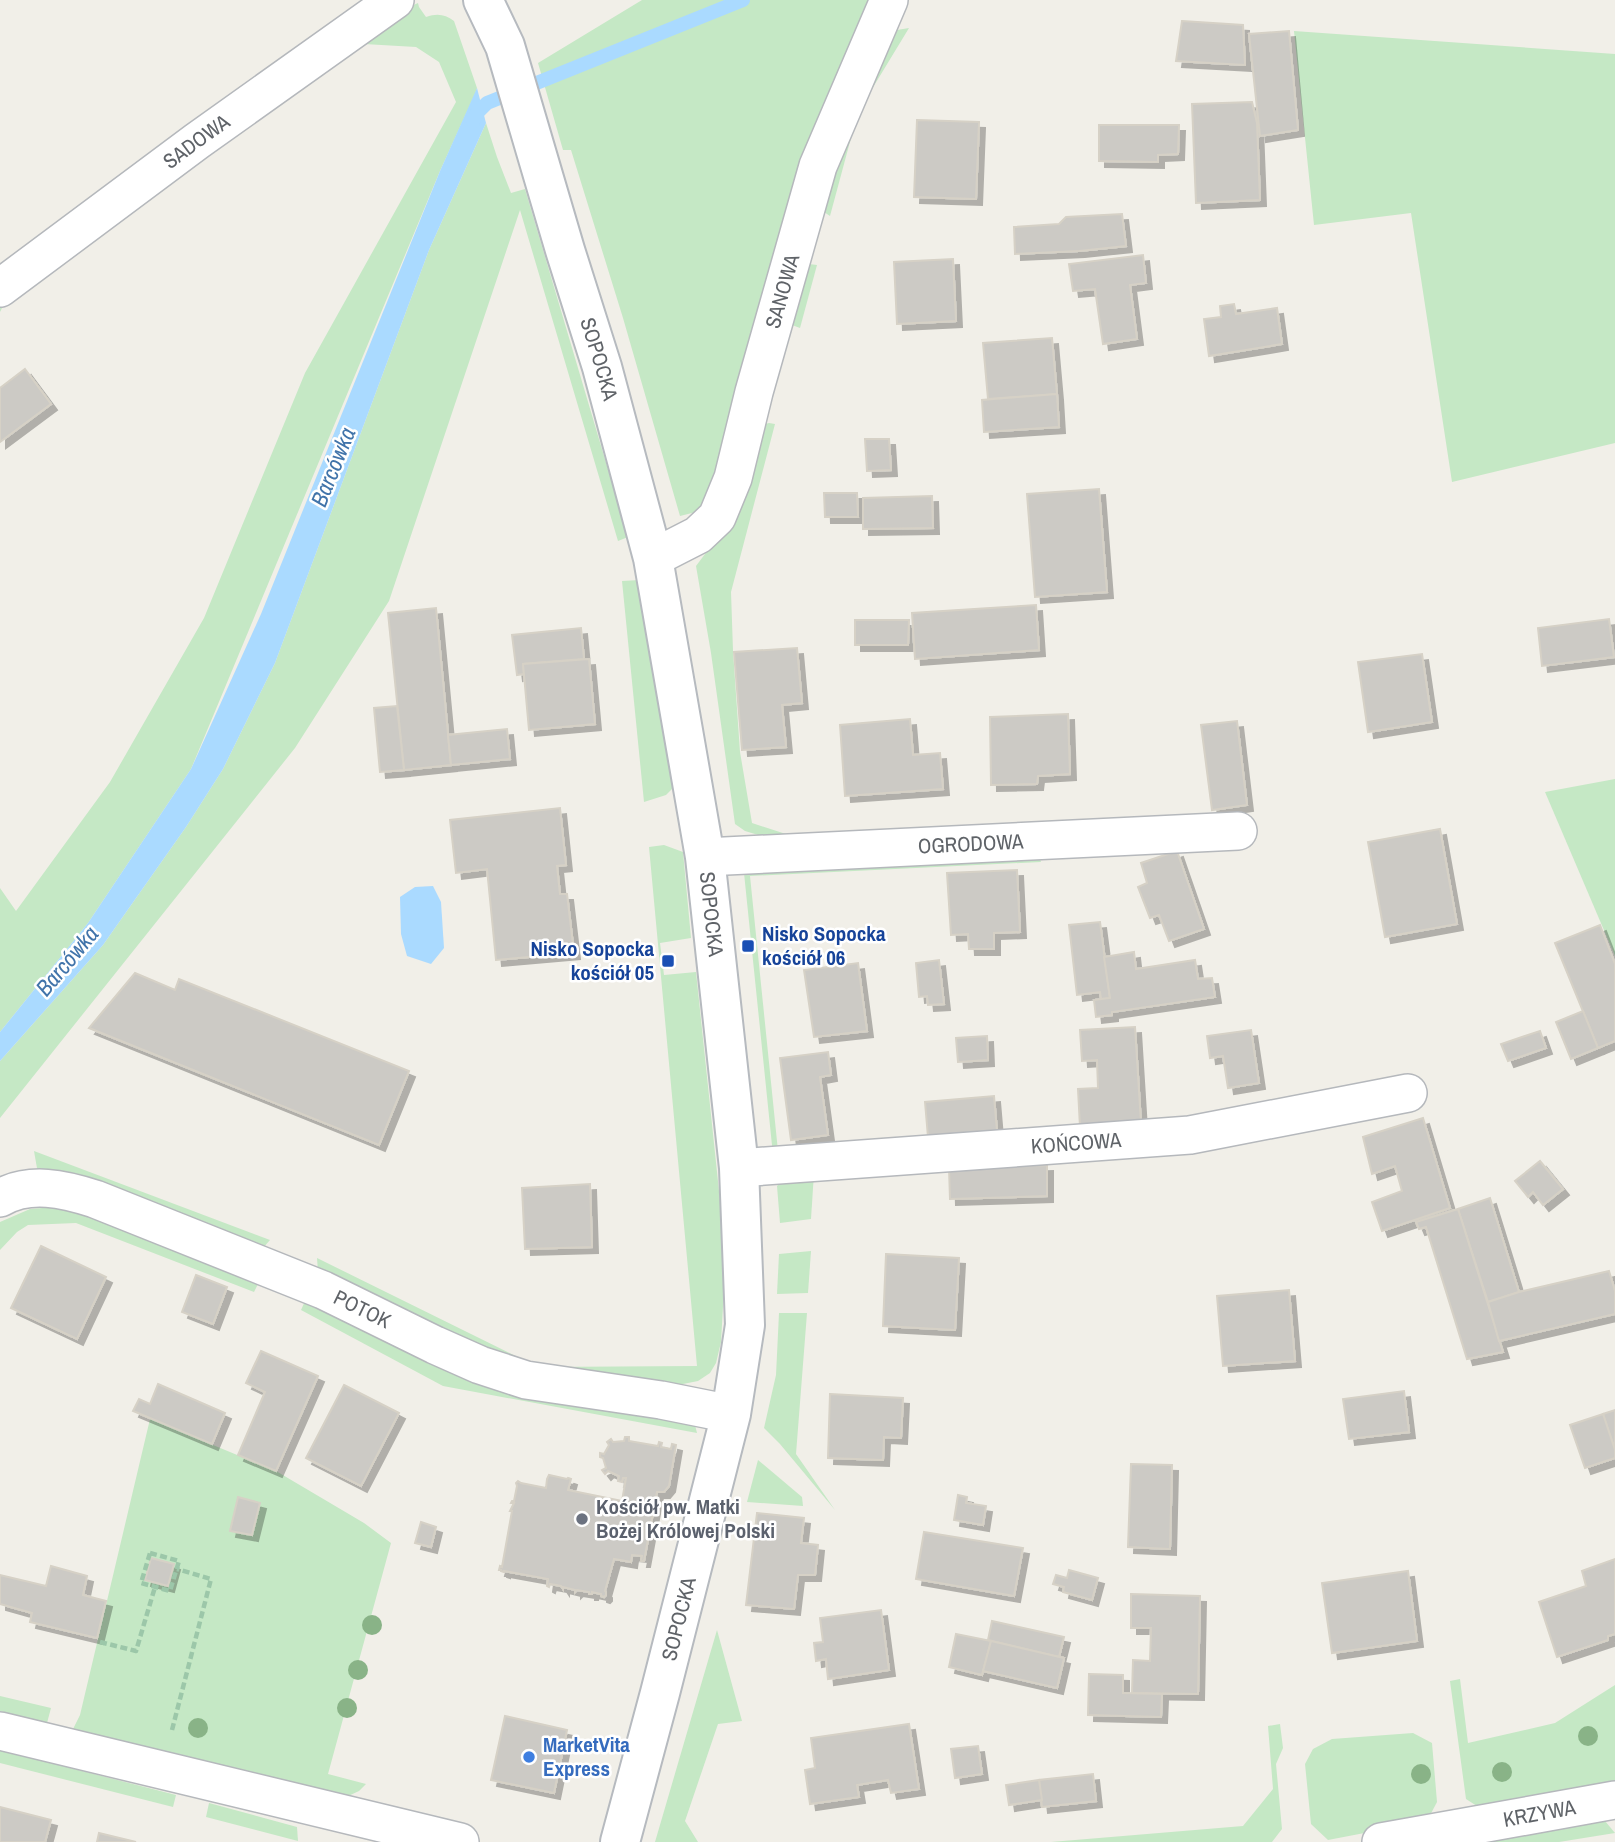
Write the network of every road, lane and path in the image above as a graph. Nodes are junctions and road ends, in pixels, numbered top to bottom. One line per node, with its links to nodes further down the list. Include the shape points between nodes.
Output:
1 (395, 0): 4 (street, SADOWA)
2 (483, 0): 5 (street, SOPOCKA, via 505,46 534,141)
3 (889, 0): 5 (street, SANOWA, via 818,166 733,478 717,517 698,535)
4 (0, 288)
5 (653, 558): 7 (street, SOPOCKA)
6 (1238, 831): 7 (street, OGRODOWA)
7 (705, 857): 9 (street, SOPOCKA)
8 (1408, 1093): 9 (street, KOŃCOWA, via 1190,1135)
9 (739, 1168): 11 (street, SOPOCKA, via 745,1325)
10 (0, 1198): 11 (street, POTOK, via 21,1190 65,1189 323,1290 480,1365 526,1380)
11 (731, 1414): 19 (street, SOPOCKA)
12 (177, 1569): 13 (path, via 170,1591); 13 (path, via 179,1561 150,1553 141,1583); 16 (path, via 211,1579)
13 (155, 1587): 14 (path, via 136,1651)
14 (100, 1642)
15 (0, 1731): 18 (street)
16 (171, 1734)
17 (1615, 1800): 20 (street, KRZYWA)
18 (460, 1842)
19 (620, 1842)
20 (1381, 1842)

